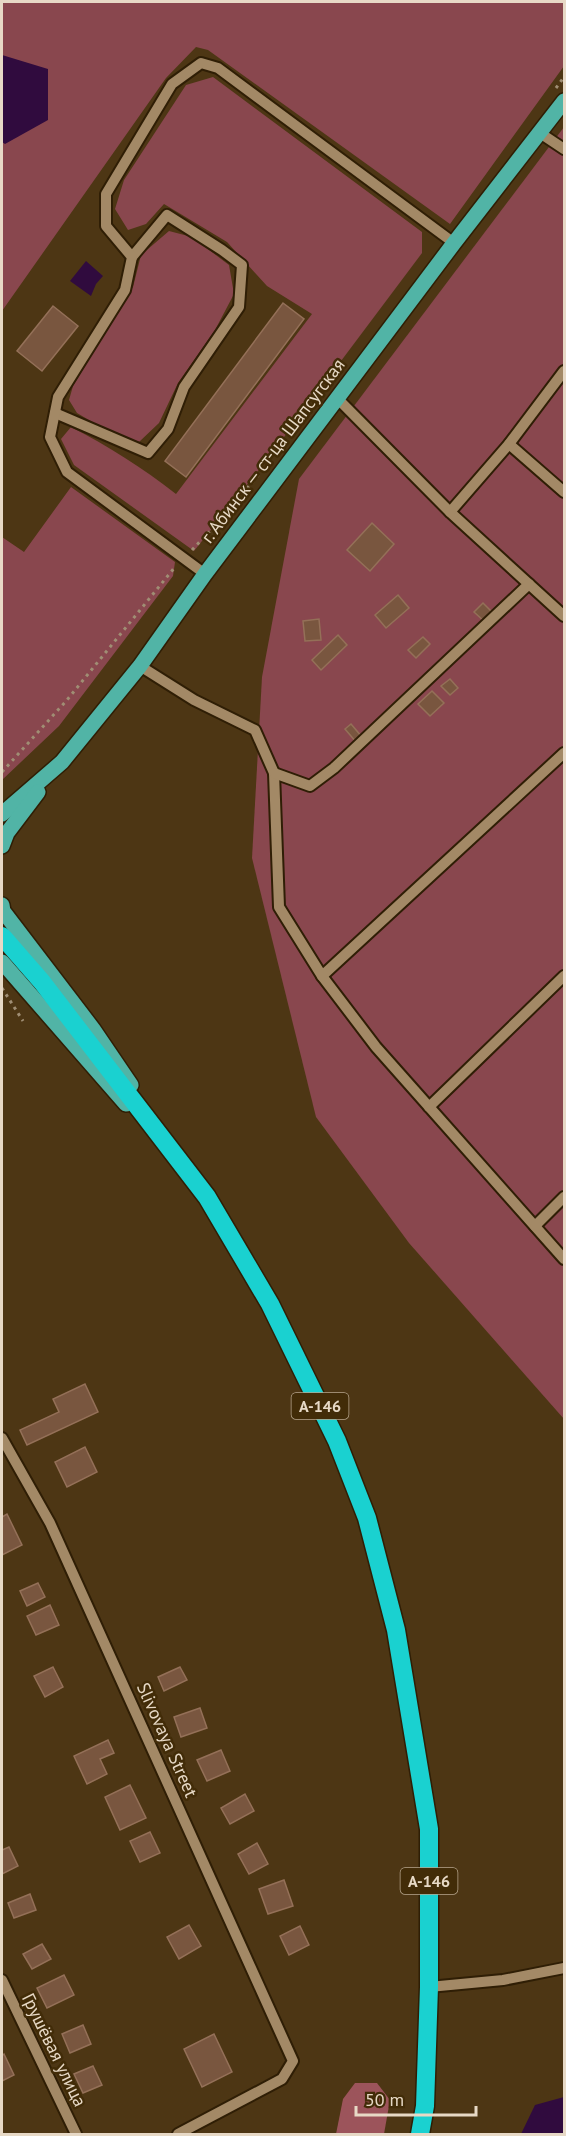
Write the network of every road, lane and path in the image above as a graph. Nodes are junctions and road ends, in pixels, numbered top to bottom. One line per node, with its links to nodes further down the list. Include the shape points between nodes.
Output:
1 (564, 77): 2 (path)
2 (557, 99): 3 (main road, г. Абинск — ст-ца Шапсугская)
3 (540, 133): 4 (street); 5 (main road, г. Абинск — ст-ца Шапсугская)
4 (564, 149)
5 (454, 243): 6 (street, via 218,68 201,63 172,84 106,194 106,226); 8 (main road, г. Абинск — ст-ца Шапсугская)
6 (132, 257): 9 (street, via 125,290 58,397); 9 (street, via 167,215 242,266 239,307 184,387 168,429 148,453)
7 (564, 371): 10 (street)
8 (337, 398): 13 (street); 15 (main road, г. Абинск — ст-ца Шапсугская)
9 (55, 413): 14 (street, via 50,437 67,472)
10 (509, 444): 12 (street); 13 (street)
11 (262, 470): 14 (path)
12 (564, 492)
13 (450, 512): 16 (street)
14 (183, 558): 15 (street); 21 (path, via 67,700)
15 (204, 574): 18 (main road, г. Абинск — ст-ца Шапсугская)
16 (529, 584): 17 (street); 22 (street, via 334,768 310,786)
17 (564, 616)
18 (140, 666): 20 (main road, г. Абинск — ст-ца Шапсугская); 22 (street, via 194,700 255,730)
19 (564, 753): 29 (street)
20 (62, 762): 23 (main road); 24 (main road, г. Абинск — ст-ца Шапсугская); 25 (main road, via 7,832)
21 (2, 772)
22 (274, 773): 29 (street, via 279,907)
23 (2, 805)
24 (2, 814)
25 (2, 846)
26 (2, 905): 34 (main road, via 93,1029)
27 (2, 936): 34 (highway, А-146, via 42,982)
28 (2, 962): 34 (main road)
29 (322, 976): 33 (street, via 376,1047)
30 (564, 976): 33 (street)
31 (2, 988): 32 (path)
32 (23, 1021)
33 (429, 1107): 36 (street)
34 (207, 1197): 41 (highway, А-146, via 270,1304 337,1441 367,1518 396,1630 429,1829)
35 (564, 1197): 36 (street)
36 (535, 1226): 37 (street)
37 (564, 1259)
38 (2, 1438): 43 (street, Slivovaya Street, via 50,1523 294,2061 282,2079)
39 (564, 1968): 41 (street, via 503,1980)
40 (2, 1980): 42 (street, Грушёвая улица)
41 (429, 1987): 44 (highway, А-146, via 425,2106)
42 (76, 2134)
43 (178, 2134)
44 (420, 2134)

